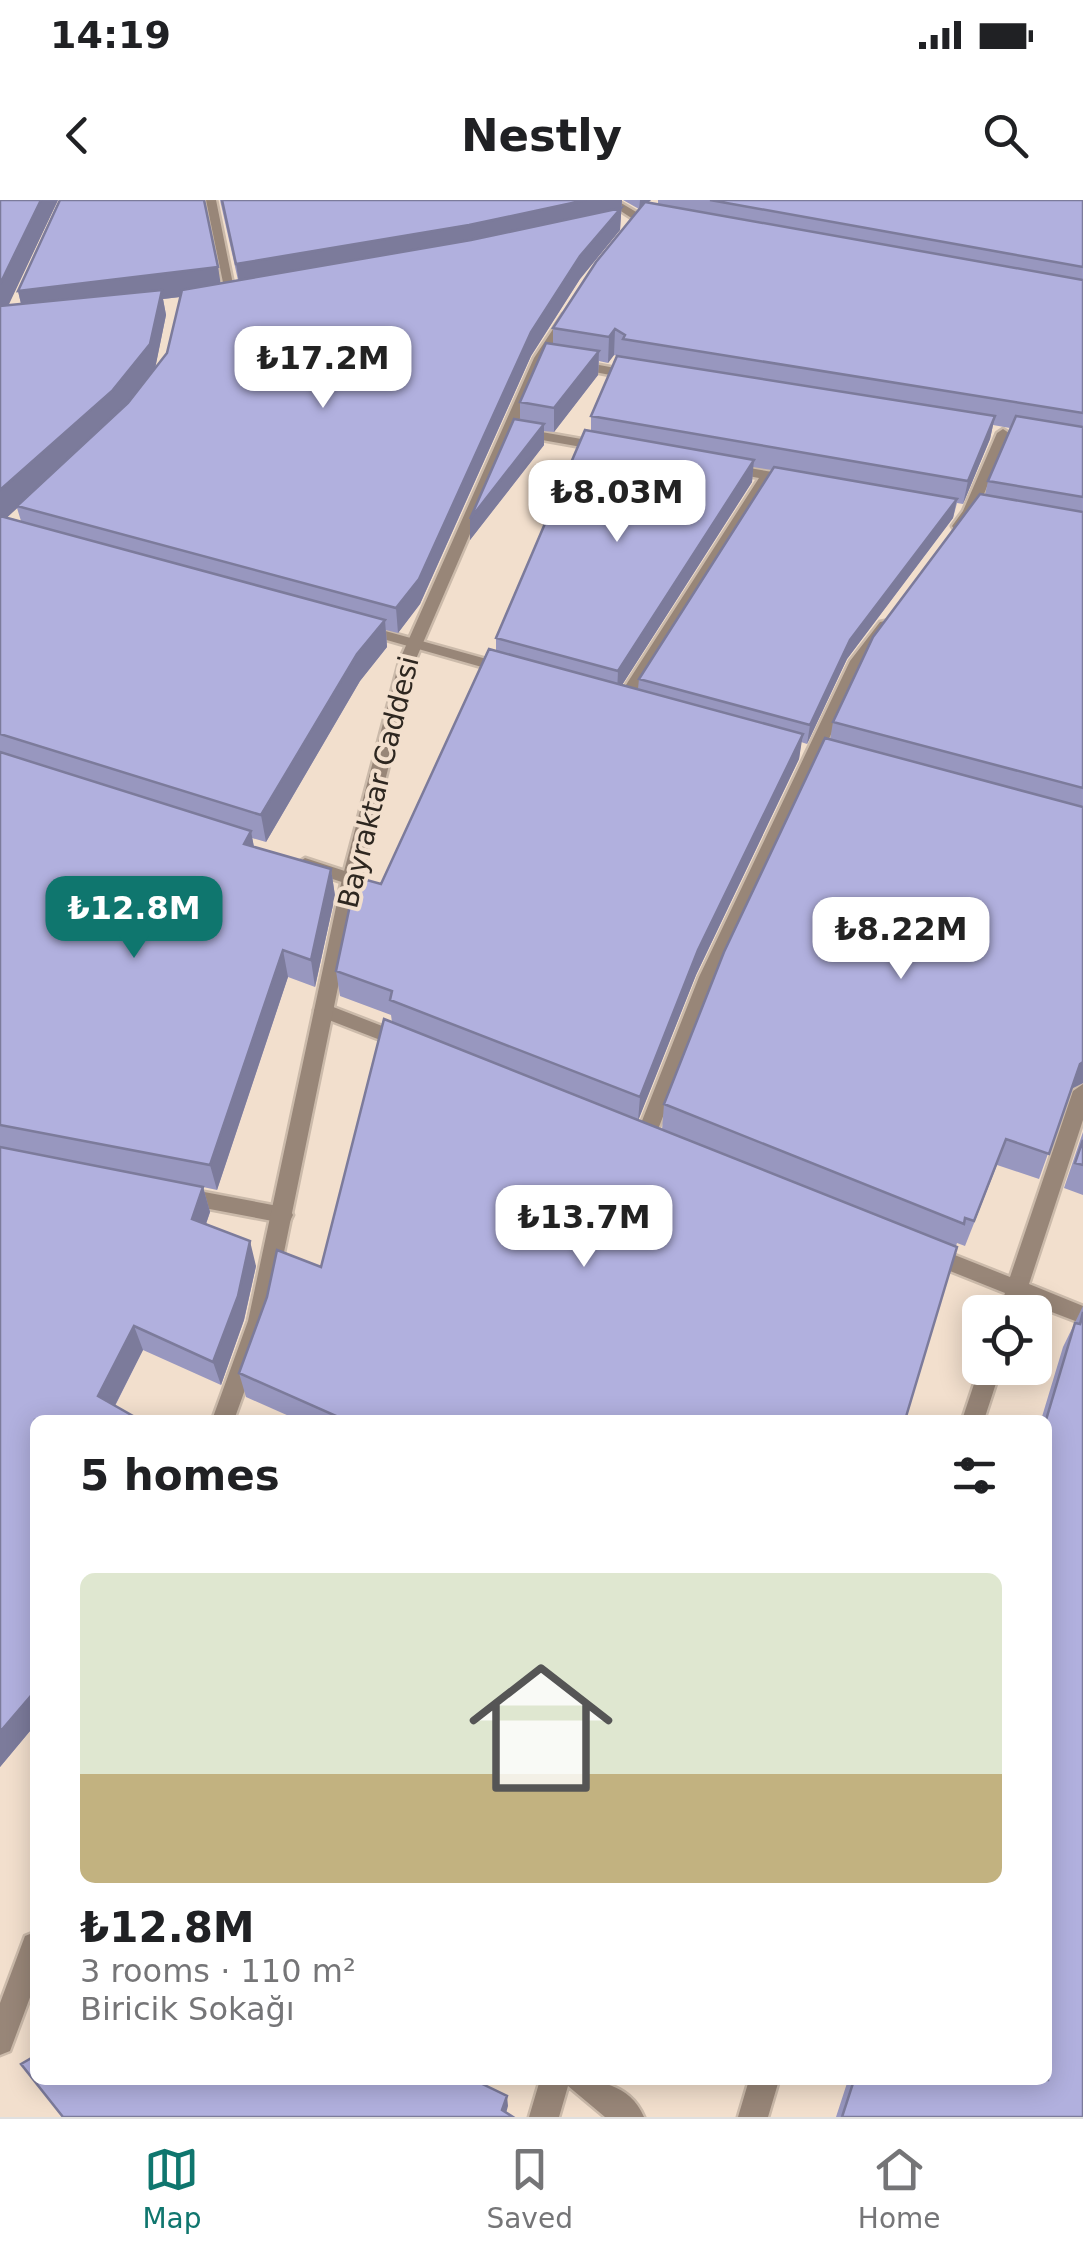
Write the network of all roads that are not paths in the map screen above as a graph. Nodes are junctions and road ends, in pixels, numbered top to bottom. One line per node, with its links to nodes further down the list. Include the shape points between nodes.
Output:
1 (210, 200): 7 (street)
2 (608, 200): 4 (street)
3 (664, 200): 4 (street)
4 (630, 225): 5 (street)
5 (680, 226)
6 (250, 294): 7 (street)
7 (232, 298): 9 (street)
8 (577, 298): 10 (street, Bayraktar Caddesi)
9 (214, 300)
10 (540, 358): 11 (street); 12 (street, Bayraktar Caddesi)
11 (656, 379)
12 (507, 430): 14 (street); 21 (street, Bayraktar Caddesi)
13 (1002, 433): 18 (street, via 970,511)
14 (618, 450)
15 (712, 466): 16 (street)
16 (767, 475): 17 (street); 24 (street)
17 (804, 482)
18 (948, 541)
19 (892, 616): 26 (street)
20 (340, 623): 21 (street)
21 (414, 643): 22 (street); 29 (street, Bayraktar Caddesi)
22 (528, 675)
23 (604, 696): 24 (street)
24 (623, 702): 25 (street)
25 (642, 707)
26 (803, 753): 27 (street); 33 (street, via 637,1132)
27 (832, 761)
28 (277, 856): 29 (street)
29 (351, 879): 30 (street, Bayraktar Caddesi)
30 (323, 1010): 31 (street); 35 (street, Bayraktar Caddesi)
31 (431, 1052)
32 (1083, 1091): 37 (street)
33 (681, 1150)
34 (170, 1193): 35 (street)
35 (283, 1215): 41 (street, Bayraktar Caddesi, via 258,1321)
36 (910, 1246): 37 (street)
37 (1016, 1290): 38 (street); 39 (street)
38 (1014, 1295)
39 (1083, 1315)
40 (984, 1385): 42 (street)
41 (226, 1415)
42 (975, 1415)
43 (30, 1960): 44 (street)
44 (0, 2041)
45 (554, 2085): 48 (street)
46 (587, 2085): 49 (street)
47 (763, 2085): 50 (street)
48 (544, 2117)
49 (630, 2117)
50 (753, 2117)

